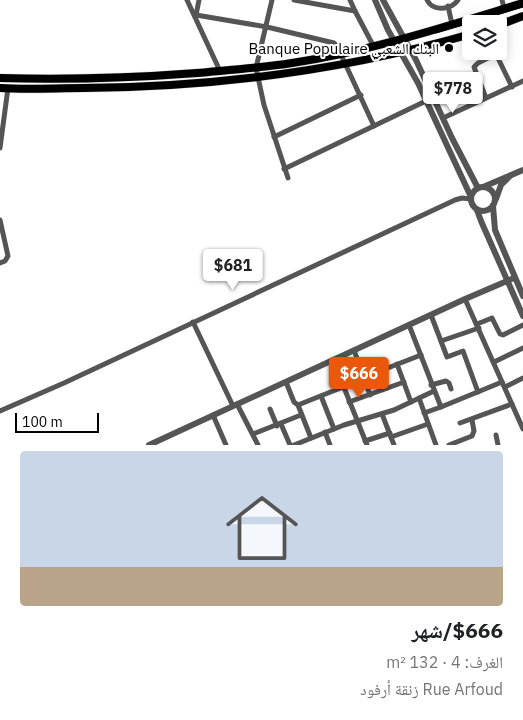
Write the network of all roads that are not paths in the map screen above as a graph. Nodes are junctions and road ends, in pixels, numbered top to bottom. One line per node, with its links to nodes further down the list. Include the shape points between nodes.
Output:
1 (187, 0): 14 (street)
2 (199, 0): 14 (street)
3 (272, 0): 18 (street)
4 (294, 0): 13 (street)
5 (350, 0): 13 (street)
6 (375, 0): 21 (street)
7 (383, 0): 20 (street)
8 (427, 0): 12 (street, via 435,8)
9 (458, 0): 12 (street)
10 (523, 3): 11 (main road)
11 (503, 4): 17 (main road)
12 (448, 6): 17 (street)
13 (355, 12): 22 (street)
14 (196, 15): 18 (street); 30 (street)
15 (522, 18): 16 (main road)
16 (507, 23)
17 (452, 24): 20 (main road)
18 (266, 27): 25 (street, via 331,42); 29 (street)
19 (462, 37): 23 (main road)
20 (404, 39): 21 (main road); 23 (street)
21 (395, 41): 22 (main road); 24 (street)
22 (374, 47): 25 (main road)
23 (411, 51): 24 (main road); 37 (street)
24 (401, 52): 28 (main road); 39 (street)
25 (340, 54): 28 (street); 29 (main road)
26 (483, 60): 38 (street, via 474,67)
27 (500, 60): 34 (street)
28 (345, 63): 31 (main road); 36 (street)
29 (256, 68): 30 (main road); 31 (street)
30 (220, 71): 32 (main road, via 99,79)
31 (257, 77): 35 (main road, via 136,87); 42 (street)
32 (0, 78)
33 (523, 81): 34 (street)
34 (512, 87): 38 (street)
35 (4, 88): 43 (street)
36 (361, 95): 41 (street); 42 (street)
37 (433, 98): 39 (street); 40 (street)
38 (486, 98): 40 (street)
39 (426, 101): 41 (street); 49 (street)
40 (443, 118): 48 (street)
41 (374, 126): 44 (street)
42 (274, 138): 44 (street)
43 (0, 148)
44 (284, 170): 47 (street)
45 (523, 170): 46 (street)
46 (511, 175): 48 (street); 50 (street, via 501,185)
47 (288, 178)
48 (480, 187): 49 (street); 50 (street, via 492,190)
49 (471, 198): 51 (street); 60 (street, via 455,200)
50 (494, 203): 51 (street, via 486,211); 54 (street, via 495,230)
51 (477, 210): 55 (street)
52 (0, 220): 53 (street, via 8,256)
53 (0, 262)
54 (514, 278): 55 (street); 56 (street)
55 (507, 281): 57 (street); 59 (street)
56 (523, 296)
57 (466, 299): 58 (street); 63 (street)
58 (430, 315): 61 (street); 64 (street)
59 (523, 316)
60 (192, 322): 87 (street); 91 (street)
61 (409, 325): 66 (street); 67 (street)
62 (523, 325): 63 (street, via 503,335 492,318)
63 (478, 326): 64 (street); 69 (street)
64 (441, 341): 80 (street, via 447,357 463,351)
65 (523, 348): 69 (street)
66 (354, 350): 68 (street); 81 (street)
67 (421, 355): 70 (street); 74 (street)
68 (333, 360): 72 (street); 76 (street)
69 (494, 362): 75 (street)
70 (397, 364): 73 (street); 77 (street, via 380,371)
71 (522, 380): 75 (street)
72 (286, 382): 87 (street); 88 (street)
73 (404, 382): 77 (street); 85 (street)
74 (431, 385): 78 (street, via 445,381); 79 (street)
75 (503, 385): 80 (street); 86 (street)
76 (343, 387): 82 (street); 84 (street)
77 (387, 388): 81 (street)
78 (451, 388)
79 (434, 391): 83 (street); 89 (street)
80 (478, 392): 89 (street)
81 (370, 394): 84 (street)
82 (321, 396): 88 (street); 101 (street)
83 (419, 398): 85 (street); 93 (street)
84 (349, 402): 97 (street)
85 (411, 402): 92 (street)
86 (512, 404): 96 (street); 102 (street)
87 (235, 405): 94 (street); 104 (street)
88 (298, 405): 95 (street)
89 (441, 407): 93 (street)
90 (270, 409): 100 (street)
91 (0, 411)
92 (382, 414): 97 (street); 105 (street)
93 (424, 414): 99 (street)
94 (213, 415): 108 (street); 111 (street)
95 (301, 415): 100 (street); 107 (street)
96 (472, 420): 98 (street); 118 (street, via 472,436)
97 (357, 421): 101 (street); 109 (street)
98 (460, 423)
99 (428, 424): 105 (street); 117 (street)
100 (279, 425): 104 (street); 113 (street)
101 (334, 429): 103 (street)
102 (523, 429)
103 (325, 432): 107 (street); 115 (street)
104 (253, 434): 112 (street)
105 (390, 435): 109 (street); 116 (street)
106 (496, 435): 119 (street)
107 (311, 438): 114 (street)
108 (158, 443): 110 (street)
109 (365, 444)
110 (149, 445)
111 (225, 445)
112 (258, 445)
113 (290, 445)
114 (294, 445)
115 (330, 445)
116 (394, 445)
117 (436, 445)
118 (449, 445)
119 (498, 445)

